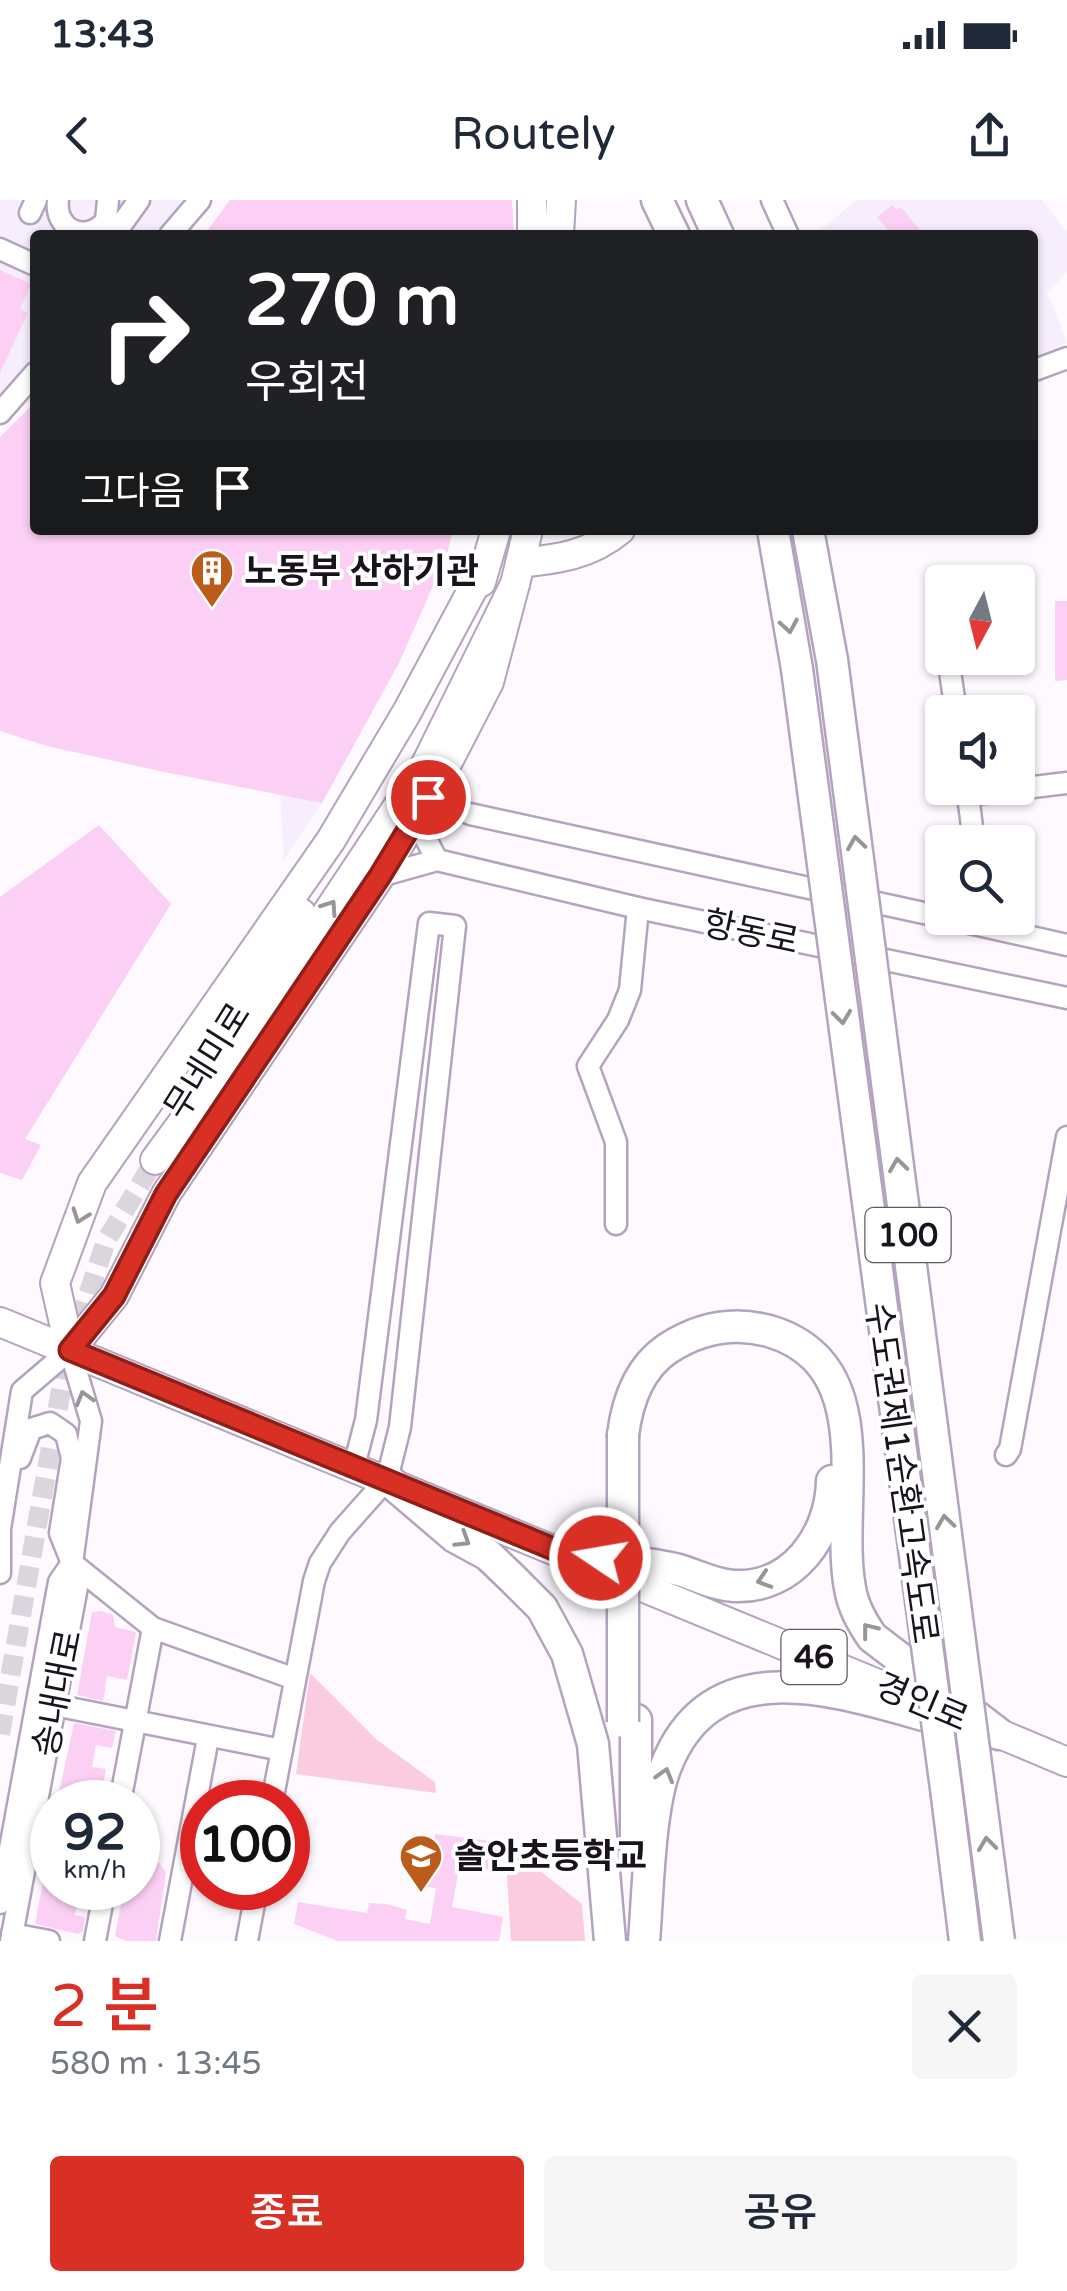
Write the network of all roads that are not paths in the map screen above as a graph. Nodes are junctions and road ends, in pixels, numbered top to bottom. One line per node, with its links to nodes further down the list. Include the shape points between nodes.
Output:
1 (58, 200): 10 (street, via 57,214)
2 (108, 200): 11 (street, via 109,212)
3 (139, 200): 12 (street)
4 (200, 200): 13 (street)
5 (532, 200): 14 (main road)
6 (560, 200): 15 (main road)
7 (656, 200): 16 (highway)
8 (702, 200): 17 (highway)
9 (772, 200): 18 (street)
10 (70, 230)
11 (94, 230)
12 (118, 230)
13 (174, 230)
14 (532, 230)
15 (559, 230)
16 (671, 230)
17 (716, 230)
18 (786, 230)
19 (0, 248): 20 (street)
20 (30, 263)
21 (1067, 358): 22 (street)
22 (1038, 369)
23 (30, 379): 24 (street)
24 (0, 412)
25 (494, 535): 30 (main road, 무네미로)
26 (527, 535): 31 (main road, 무네미로)
27 (614, 535): 31 (main road)
28 (773, 535): 69 (highway, 수도권제1순환고속도로 / 100, one-way to 69, bridge, via 800,689)
29 (809, 535): 83 (highway, 수도권제1순환고속도로 / 100, one-way to 29, bridge, via 834,679)
30 (484, 568): 31 (main road, 무네미로, one-way to 31, via 462,641 418,724 165,1126 155,1160 426,764); 43 (main road, via 331,840)
31 (518, 574): 35 (main road, via 489,682)
32 (1067, 782): 33 (street)
33 (1035, 785)
34 (470, 814): 39 (street)
35 (415, 818): 36 (street); 37 (main road)
36 (437, 860): 37 (street, 항동로); 38 (street, 항동로)
37 (380, 876): 45 (main road)
38 (638, 908): 42 (street, 항동로); 46 (street, via 630,990 588,1066 616,1142)
39 (925, 913)
40 (1030, 935): 41 (street)
41 (1067, 945)
42 (1067, 998)
43 (126, 1130): 45 (main road, via 136,1156 156,1168); 48 (main road, one-way to 48, via 92,1183 55,1283)
44 (1067, 1137): 50 (street)
45 (192, 1156): 48 (main road, via 114,1296)
46 (616, 1224)
47 (0, 1322): 48 (main road, 경인로 / 46)
48 (70, 1350): 51 (main road, 경인로 / 46); 53 (street, via 22,1391); 55 (street, 송내대로, one-way to 48, via 91,1421)
49 (630, 1436): 54 (highway, one-way to 54, via 650,1385 692,1347 748,1340 778,1348 816,1381 833,1424 832,1488 821,1534 793,1567 758,1584 734,1586); 61 (highway, bridge); 62 (highway, one-way to 49, via 872,1637 858,1616 848,1568 847,1423 826,1371 806,1351 750,1326 717,1326 686,1336 640,1378 627,1405)
50 (1006, 1455)
51 (354, 1466): 52 (main road, 경인로 / 46); 52 (street, via 366,1420 430,922 454,926 400,1427)
52 (387, 1479): 54 (main road, 경인로 / 46); 58 (street, via 320,1563); 79 (highway, one-way to 79, via 455,1537 488,1555 542,1608 567,1654 593,1744)
53 (0, 1529): 55 (street, via 12,1515 22,1450 32,1429 50,1423 66,1434 72,1458 60,1533); 56 (street)
54 (561, 1552): 62 (main road, 경인로 / 46)
55 (72, 1563): 57 (street); 59 (street, 송내대로, via 76,1586); 71 (street, 송내대로, via 59,1582)
56 (0, 1573)
57 (153, 1628): 58 (street); 60 (street)
58 (295, 1679): 64 (street)
59 (54, 1705): 60 (street); 66 (street, 송내대로)
60 (136, 1720): 63 (street); 67 (street)
61 (629, 1721): 79 (highway); 80 (highway)
62 (999, 1734): 65 (main road, 경인로 / 46); 80 (highway, one-way to 62, via 665,1768 678,1742 716,1703 750,1688 782,1685)
63 (208, 1738): 64 (street); 77 (street)
64 (282, 1750): 68 (street)
65 (1067, 1762)
66 (47, 1780)
67 (124, 1780)
68 (276, 1780)
69 (946, 1796): 81 (highway); 82 (highway, 수도권제1순환고속도로 / 100)
70 (30, 1871): 74 (street, 송내대로)
71 (0, 1903)
72 (100, 1910): 76 (street)
73 (252, 1910): 78 (street)
74 (11, 1937): 75 (street)
75 (48, 1941)
76 (94, 1941)
77 (170, 1941)
78 (246, 1941)
79 (613, 1941)
80 (641, 1941)
81 (946, 1941)
82 (965, 1941)
83 (1000, 1941)

